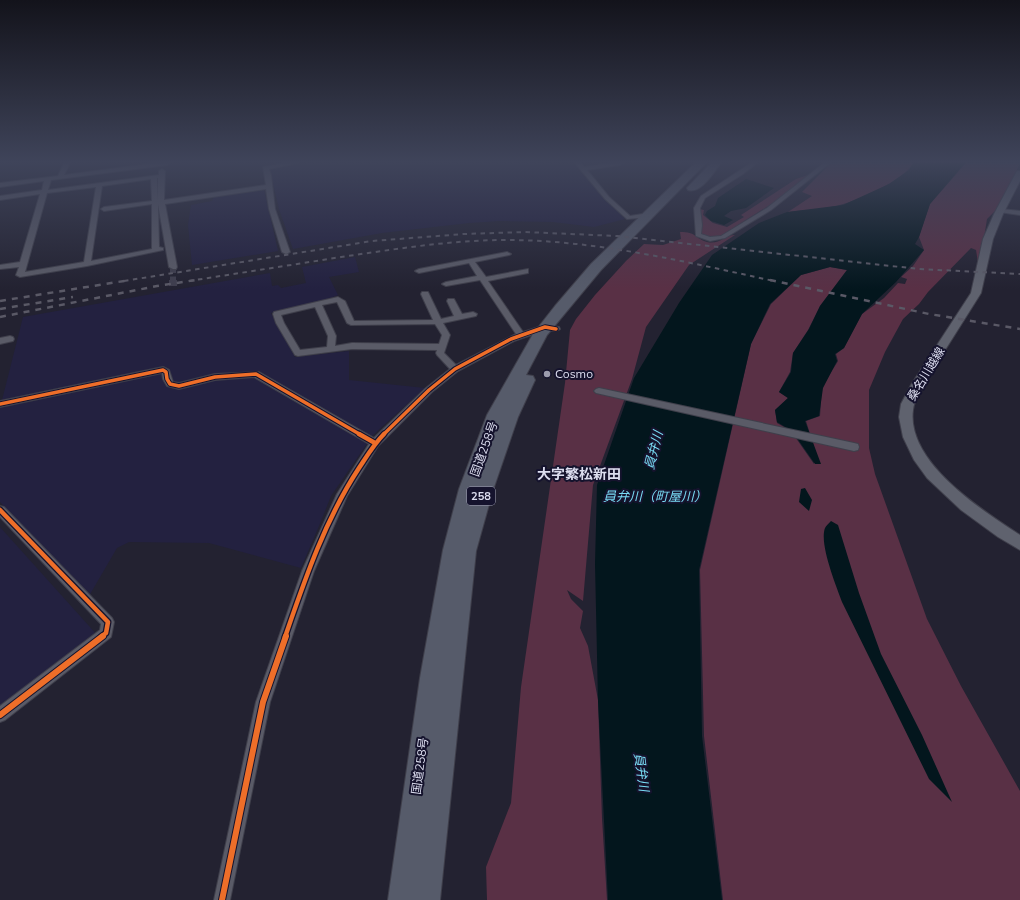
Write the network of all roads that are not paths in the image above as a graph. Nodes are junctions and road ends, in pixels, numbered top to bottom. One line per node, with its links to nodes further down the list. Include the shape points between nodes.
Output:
1 (41, 205): 22 (street)
2 (96, 205): 23 (street)
3 (133, 205): 13 (street)
4 (155, 205): 18 (street)
5 (162, 205): 17 (street)
6 (273, 205): 19 (street, via 272,210)
7 (614, 205): 16 (street, via 629,218)
8 (659, 205): 16 (highway, 国道258号 / 258)
9 (670, 205): 36 (highway, 国道258号 / 258, via 605,269)
10 (699, 205): 11 (street, via 698,235 707,239 719,239)
11 (774, 205)
12 (1004, 205): 14 (main road, 桑名川越線)
13 (104, 209)
14 (1001, 211): 15 (street); 48 (main road, 桑名川越線, via 987,241 976,293 917,385 905,416 915,449 935,477 975,513)
15 (1020, 214)
16 (649, 215): 36 (highway, 国道258号 / 258, via 596,267)
17 (169, 247): 18 (street); 25 (street)
18 (156, 250): 23 (street)
19 (286, 252)
20 (506, 254): 21 (street)
21 (471, 261): 26 (street); 28 (street)
22 (23, 264): 23 (street, via 20,275); 24 (street)
23 (87, 264)
24 (0, 267)
25 (172, 267)
26 (419, 271)
27 (525, 271): 28 (street)
28 (482, 279): 29 (street); 37 (street)
29 (446, 284)
30 (425, 294): 35 (street)
31 (451, 301): 34 (street)
32 (318, 304): 35 (street, via 341,300 351,323); 41 (street, via 332,336); 41 (street, via 277,314 298,353)
33 (473, 314): 34 (street)
34 (459, 317): 35 (street)
35 (438, 322): 40 (street, via 446,335)
36 (551, 328): 37 (street); 51 (highway, 国道258号 / 258, via 523,364 496,415 469,489 453,550 432,678); 52 (highway, 国道258号 / 258, via 509,417 483,490 466,551)
37 (522, 336): 42 (street, via 510,339)
38 (10, 339): 39 (street)
39 (0, 341)
40 (441, 347): 41 (street); 42 (street, via 440,353)
41 (331, 348)
42 (455, 369): 45 (street, via 429,390)
43 (599, 391): 46 (street)
44 (0, 404): 45 (street, via 163,370 170,384 179,386 215,377 256,374)
45 (375, 443): 50 (street, via 342,494 308,571 263,702)
46 (854, 447)
47 (0, 510): 49 (street, via 108,622 106,633)
48 (1020, 542)
49 (0, 715)
50 (222, 900)
51 (403, 900)
52 (425, 900)

